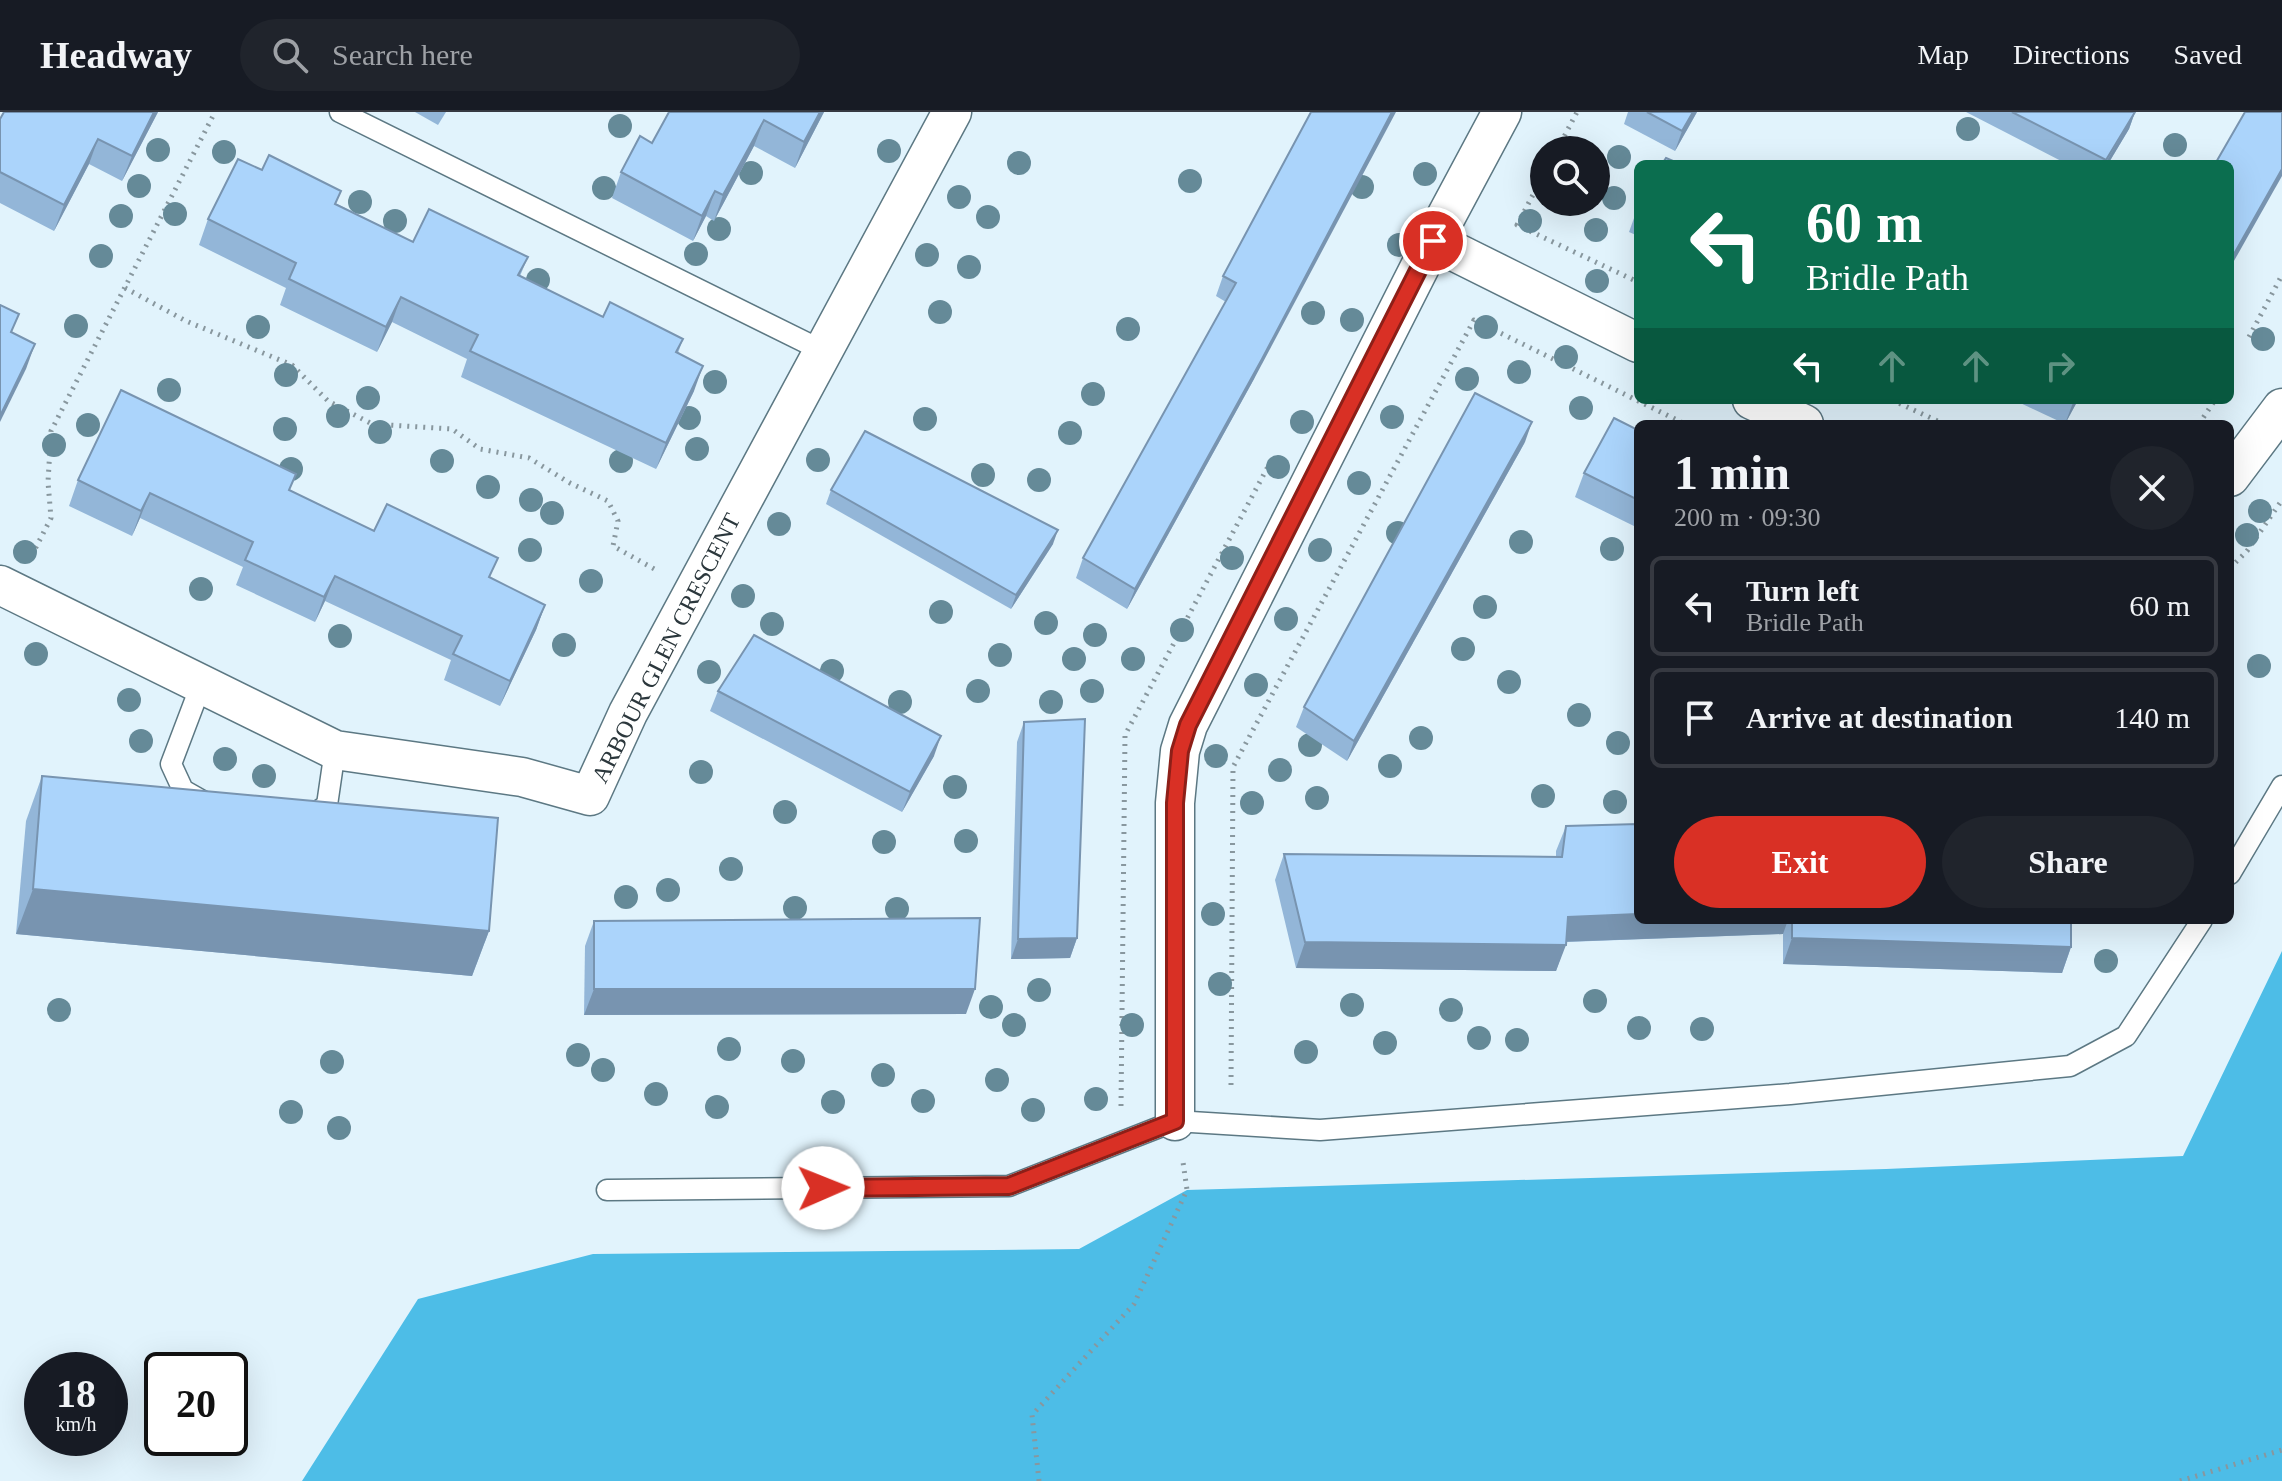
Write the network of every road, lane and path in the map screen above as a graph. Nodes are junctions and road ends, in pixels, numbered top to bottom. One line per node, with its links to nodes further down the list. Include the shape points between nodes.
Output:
1 (215, 112): 11 (path)
2 (340, 112): 14 (lane)
3 (952, 112): 14 (street, ARBOUR GLEN CRESCENT)
4 (1502, 112): 8 (street)
5 (1577, 112): 6 (path)
6 (1564, 136)
7 (1530, 200): 10 (path, via 1517,225)
8 (1433, 241): 13 (street); 36 (street, via 1188,725 1180,751 1175,803)
9 (2282, 275): 12 (path)
10 (1634, 280)
11 (125, 288): 26 (path, via 51,431 51,518); 27 (path, via 186,321 292,365 328,401 372,424 452,429 480,449 529,458 608,501 618,521 613,546)
12 (2249, 337)
13 (1634, 341)
14 (823, 351): 27 (street, ARBOUR GLEN CRESCENT)
15 (1634, 399): 35 (path, via 1474,320 1233,767)
16 (1644, 404): 20 (path)
17 (1761, 404): 21 (street)
18 (1901, 404): 22 (path)
19 (2282, 408): 23 (street)
20 (1677, 420)
21 (1795, 420)
22 (1935, 420)
23 (2234, 472)
24 (2282, 500): 25 (path)
25 (2234, 564)
26 (7, 588): 28 (street, ARBOUR GLEN CRESCENT)
27 (693, 592): 29 (street, ARBOUR GLEN CRESCENT, via 590,796 522,777)
28 (201, 685): 29 (street, ARBOUR GLEN CRESCENT); 31 (lane, via 171,764 183,790 203,803)
29 (335, 750): 32 (lane, via 327,805 314,814)
30 (2282, 786): 33 (lane)
31 (223, 805)
32 (281, 812)
33 (2234, 867)
34 (2199, 924): 36 (lane, via 2126,1036 2070,1066 1790,1094 1320,1130)
35 (1231, 1085)
36 (1175, 1121): 37 (lane, via 1009,1186); 39 (path, via 1187,1190 1134,1304 1032,1415)
37 (607, 1190)
38 (2282, 1450): 40 (path)
39 (1039, 1481)
40 (2180, 1481)

